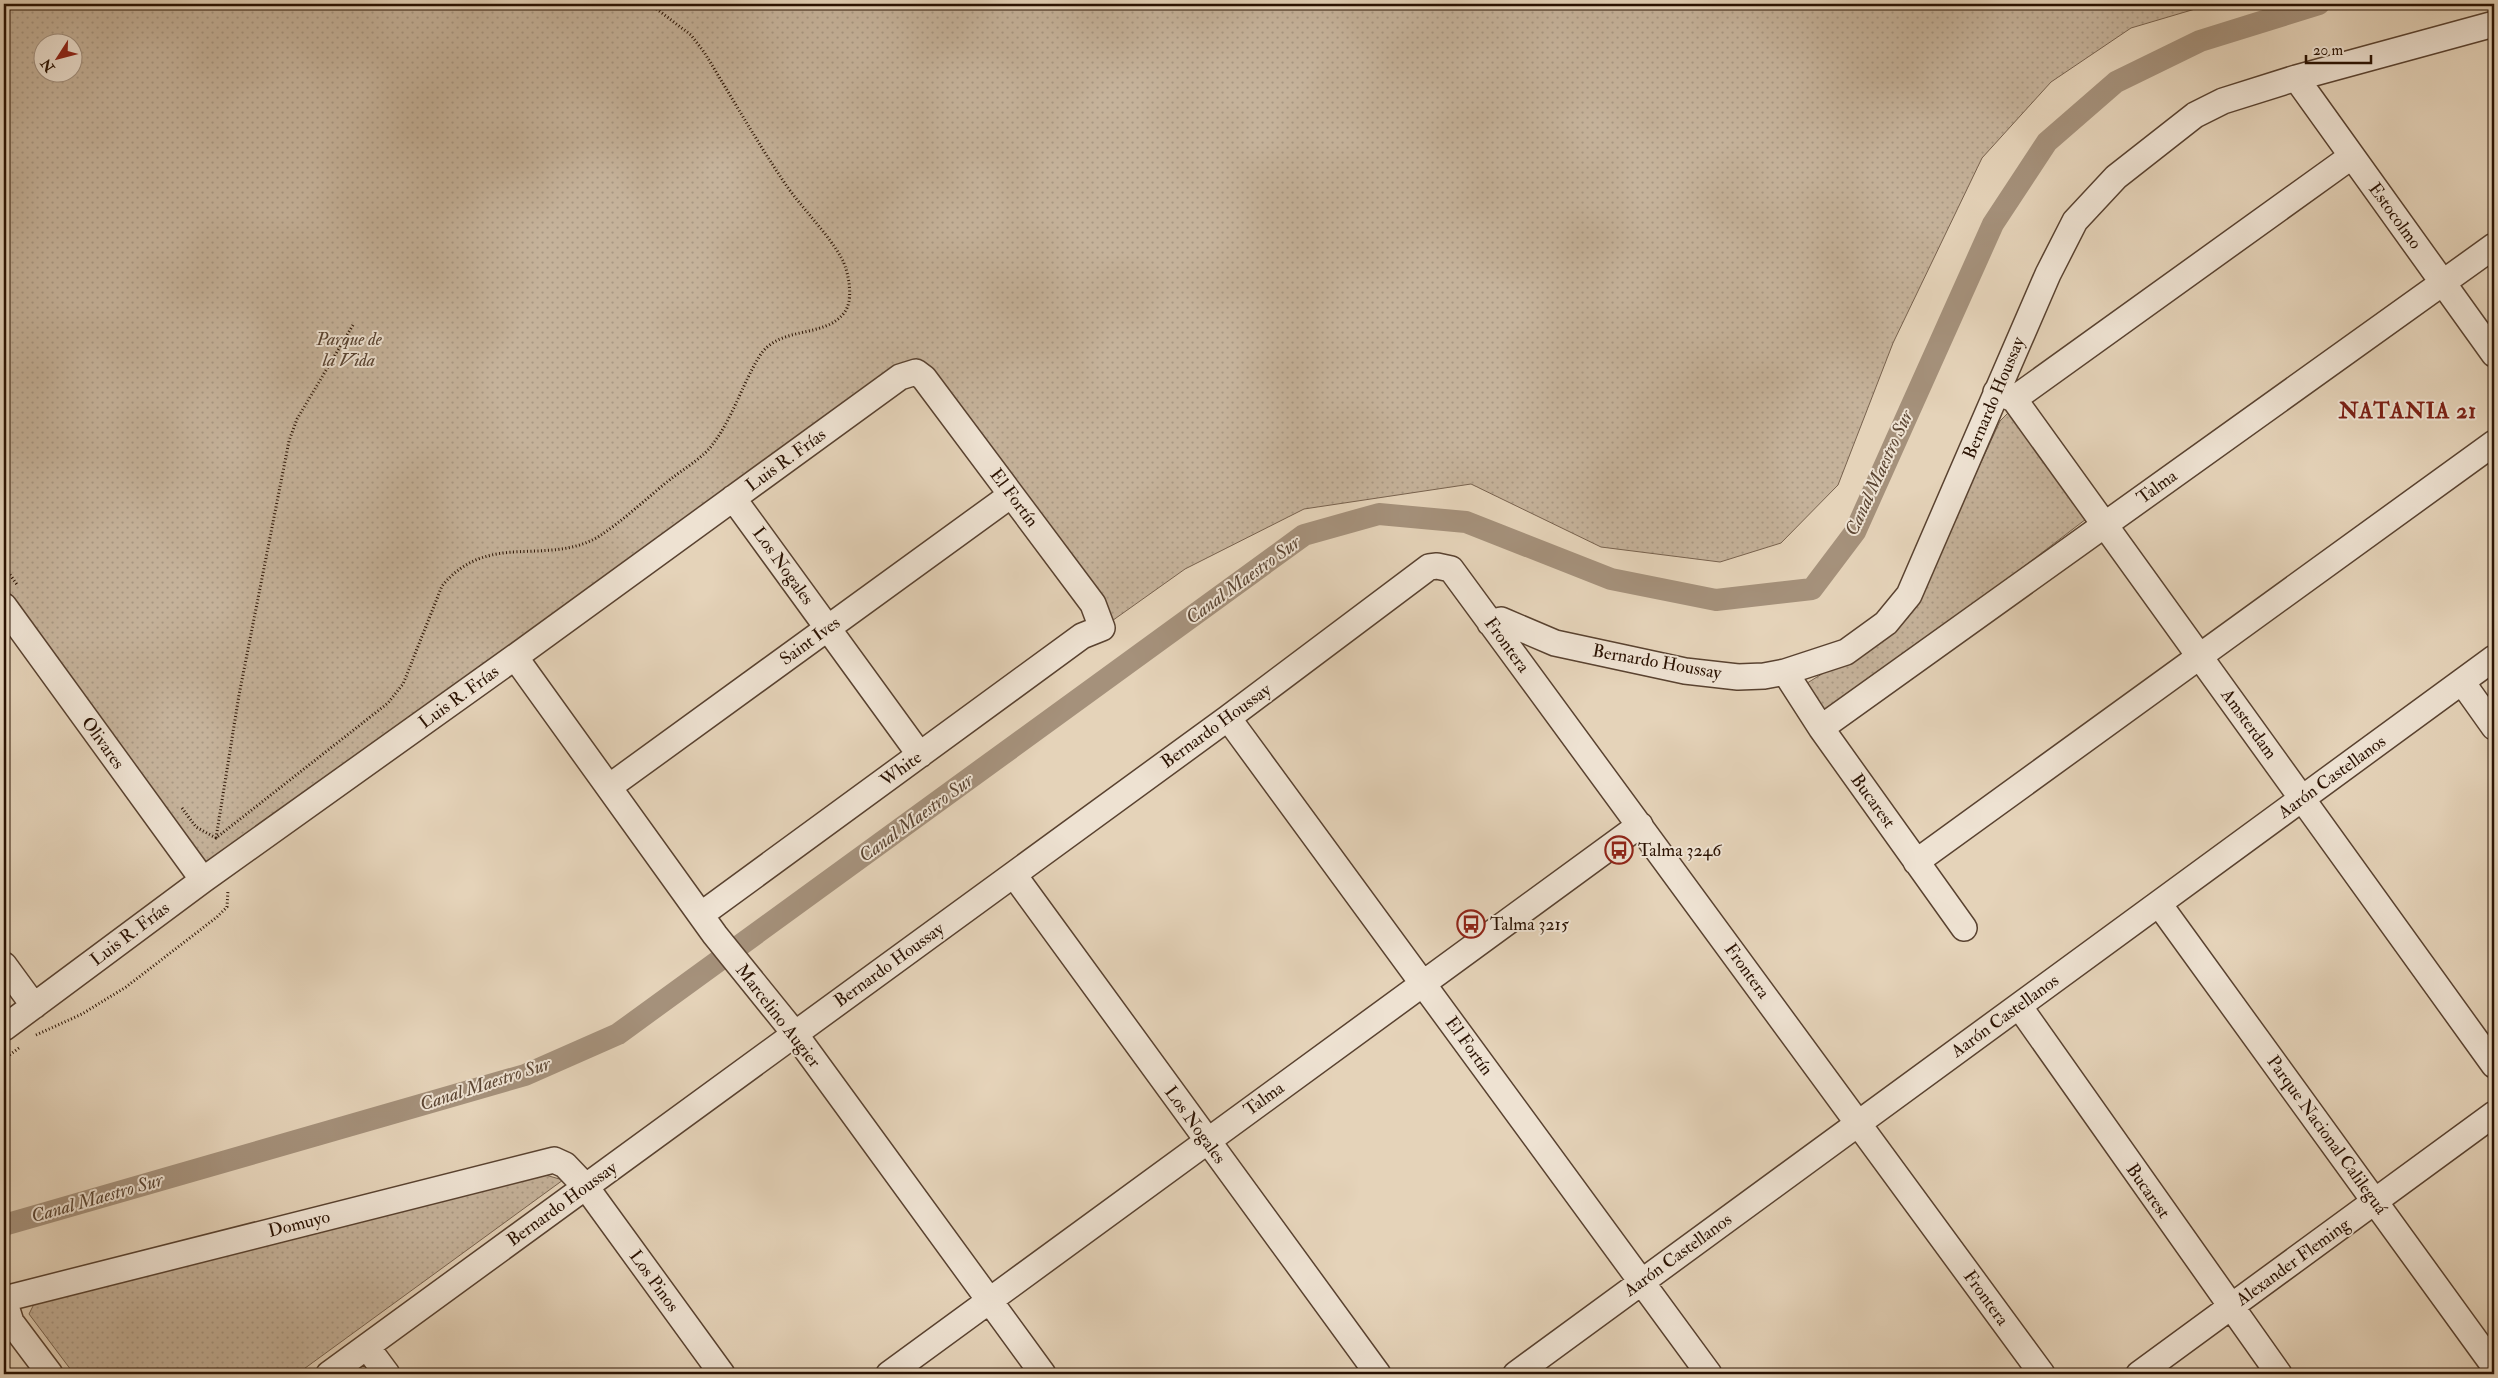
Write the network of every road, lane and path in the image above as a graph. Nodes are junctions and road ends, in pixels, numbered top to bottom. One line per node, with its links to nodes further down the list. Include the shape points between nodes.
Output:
1 (650, 4): 33 (path, via 691,35 704,52 787,186 843,262 850,291 846,311 837,321 782,337 762,351 730,418 712,446 598,536 566,548 492,555 470,561 452,574 442,586 403,684 388,703)
2 (2494, 24): 3 (street, Bernardo Houssay)
3 (2296, 78): 4 (street, Estocolmo); 10 (street, Bernardo Houssay, via 2223,101 2195,115 2116,176 2092,201 2075,221 2048,274)
4 (2352, 156): 6 (street, Estocolmo); 10 (street)
5 (2494, 246): 6 (street, Talma)
6 (2443, 282): 8 (street, Estocolmo); 14 (street, Talma)
7 (353, 325): 33 (path, via 297,420 289,441 239,695)
8 (2494, 354)
9 (916, 372): 12 (street, El Fortín, via 924,378); 13 (street, Luis R. Frías, via 900,377)
10 (2005, 396): 14 (street, Amsterdam); 24 (street, Bernardo Houssay, via 1909,595 1898,610 1846,652)
11 (2494, 442): 22 (street)
12 (1011, 495): 18 (street, Saint Ives); 19 (street, El Fortín, via 1093,604)
13 (733, 498): 18 (street, Los Nogales); 21 (street, Luis R. Frías)
14 (2104, 524): 22 (street, Amsterdam); 28 (street, Talma)
15 (1451, 570): 17 (street, Frontera); 26 (street, Bernardo Houssay, via 1429,567)
16 (4, 606): 20 (street, Olivares)
17 (1490, 623): 24 (street, Bernardo Houssay, via 1501,620 1556,643 1685,671 1738,677); 32 (street, Frontera)
18 (828, 628): 29 (street, Los Nogales); 30 (street, Saint Ives)
19 (1102, 628): 29 (street, White, via 1082,636)
20 (12, 634): 35 (street, Olivares)
21 (515, 657): 30 (street, Marcelino Augier); 35 (street, Luis R. Frías)
22 (2200, 657): 31 (street, Amsterdam); 34 (street)
23 (2494, 658): 25 (street, Aarón Castellanos)
24 (1784, 672): 28 (street, Bucarest)
25 (2462, 682): 27 (street); 31 (street, Aarón Castellanos)
26 (1228, 718): 36 (street, Bernardo Houssay); 41 (street, El Fortín)
27 (2494, 727)
28 (1820, 728): 34 (street, Bucarest)
29 (920, 755): 38 (street, White)
30 (609, 787): 38 (street, Marcelino Augier)
31 (2302, 799): 37 (street, Aarón Castellanos); 49 (street, Amsterdam)
32 (1640, 825): 41 (street, Talma); 51 (street, Frontera)
33 (216, 838): 35 (path)
34 (1916, 862): 39 (street, Bucarest)
35 (212, 873): 42 (street, Luis R. Frías); 46 (path, via 229,894 227,907 217,917 126,987)
36 (1014, 875): 45 (street, Bernardo Houssay); 52 (street, Los Nogales)
37 (2159, 904): 43 (street, Aarón Castellanos); 54 (street, Parque Nacional Calileguá)
38 (702, 914): 45 (street, Marcelino Augier, via 748,979)
39 (1964, 928)
40 (4, 965): 42 (street)
41 (1423, 984): 52 (street, Talma); 55 (street, El Fortín)
42 (34, 1006): 44 (street, Luis R. Frías)
43 (2019, 1006): 51 (street, Aarón Castellanos); 57 (street, Bucarest)
44 (4, 1028)
45 (795, 1034): 53 (street, Bernardo Houssay); 56 (street, Marcelino Augier)
46 (30, 1040)
47 (24, 1044): 48 (path)
48 (4, 1059)
49 (2494, 1065)
50 (2494, 1114): 54 (street, Alexander Fleming)
51 (1858, 1124): 55 (street, Aarón Castellanos); 70 (street, Frontera)
52 (1206, 1140): 56 (street, Talma); 67 (street, Los Nogales)
53 (586, 1187): 58 (street, Domuyo, via 566,1166 554,1160); 59 (street, Bernardo Houssay); 64 (street, Los Pinos)
54 (2375, 1202): 57 (street, Alexander Fleming); 60 (street, Parque Nacional Calileguá)
55 (1642, 1282): 68 (street, Aarón Castellanos); 69 (street, El Fortín)
56 (989, 1301): 65 (street, Talma); 66 (street, Marcelino Augier)
57 (2230, 1308): 71 (street, Alexander Fleming); 72 (street, Bucarest)
58 (6, 1312): 61 (street)
59 (367, 1347): 62 (street, Bernardo Houssay); 63 (street)
60 (2494, 1366)
61 (50, 1374)
62 (329, 1374)
63 (387, 1374)
64 (722, 1374)
65 (889, 1374)
66 (1043, 1374)
67 (1378, 1374)
68 (1516, 1374)
69 (1709, 1374)
70 (2042, 1374)
71 (2139, 1374)
72 (2279, 1374)

